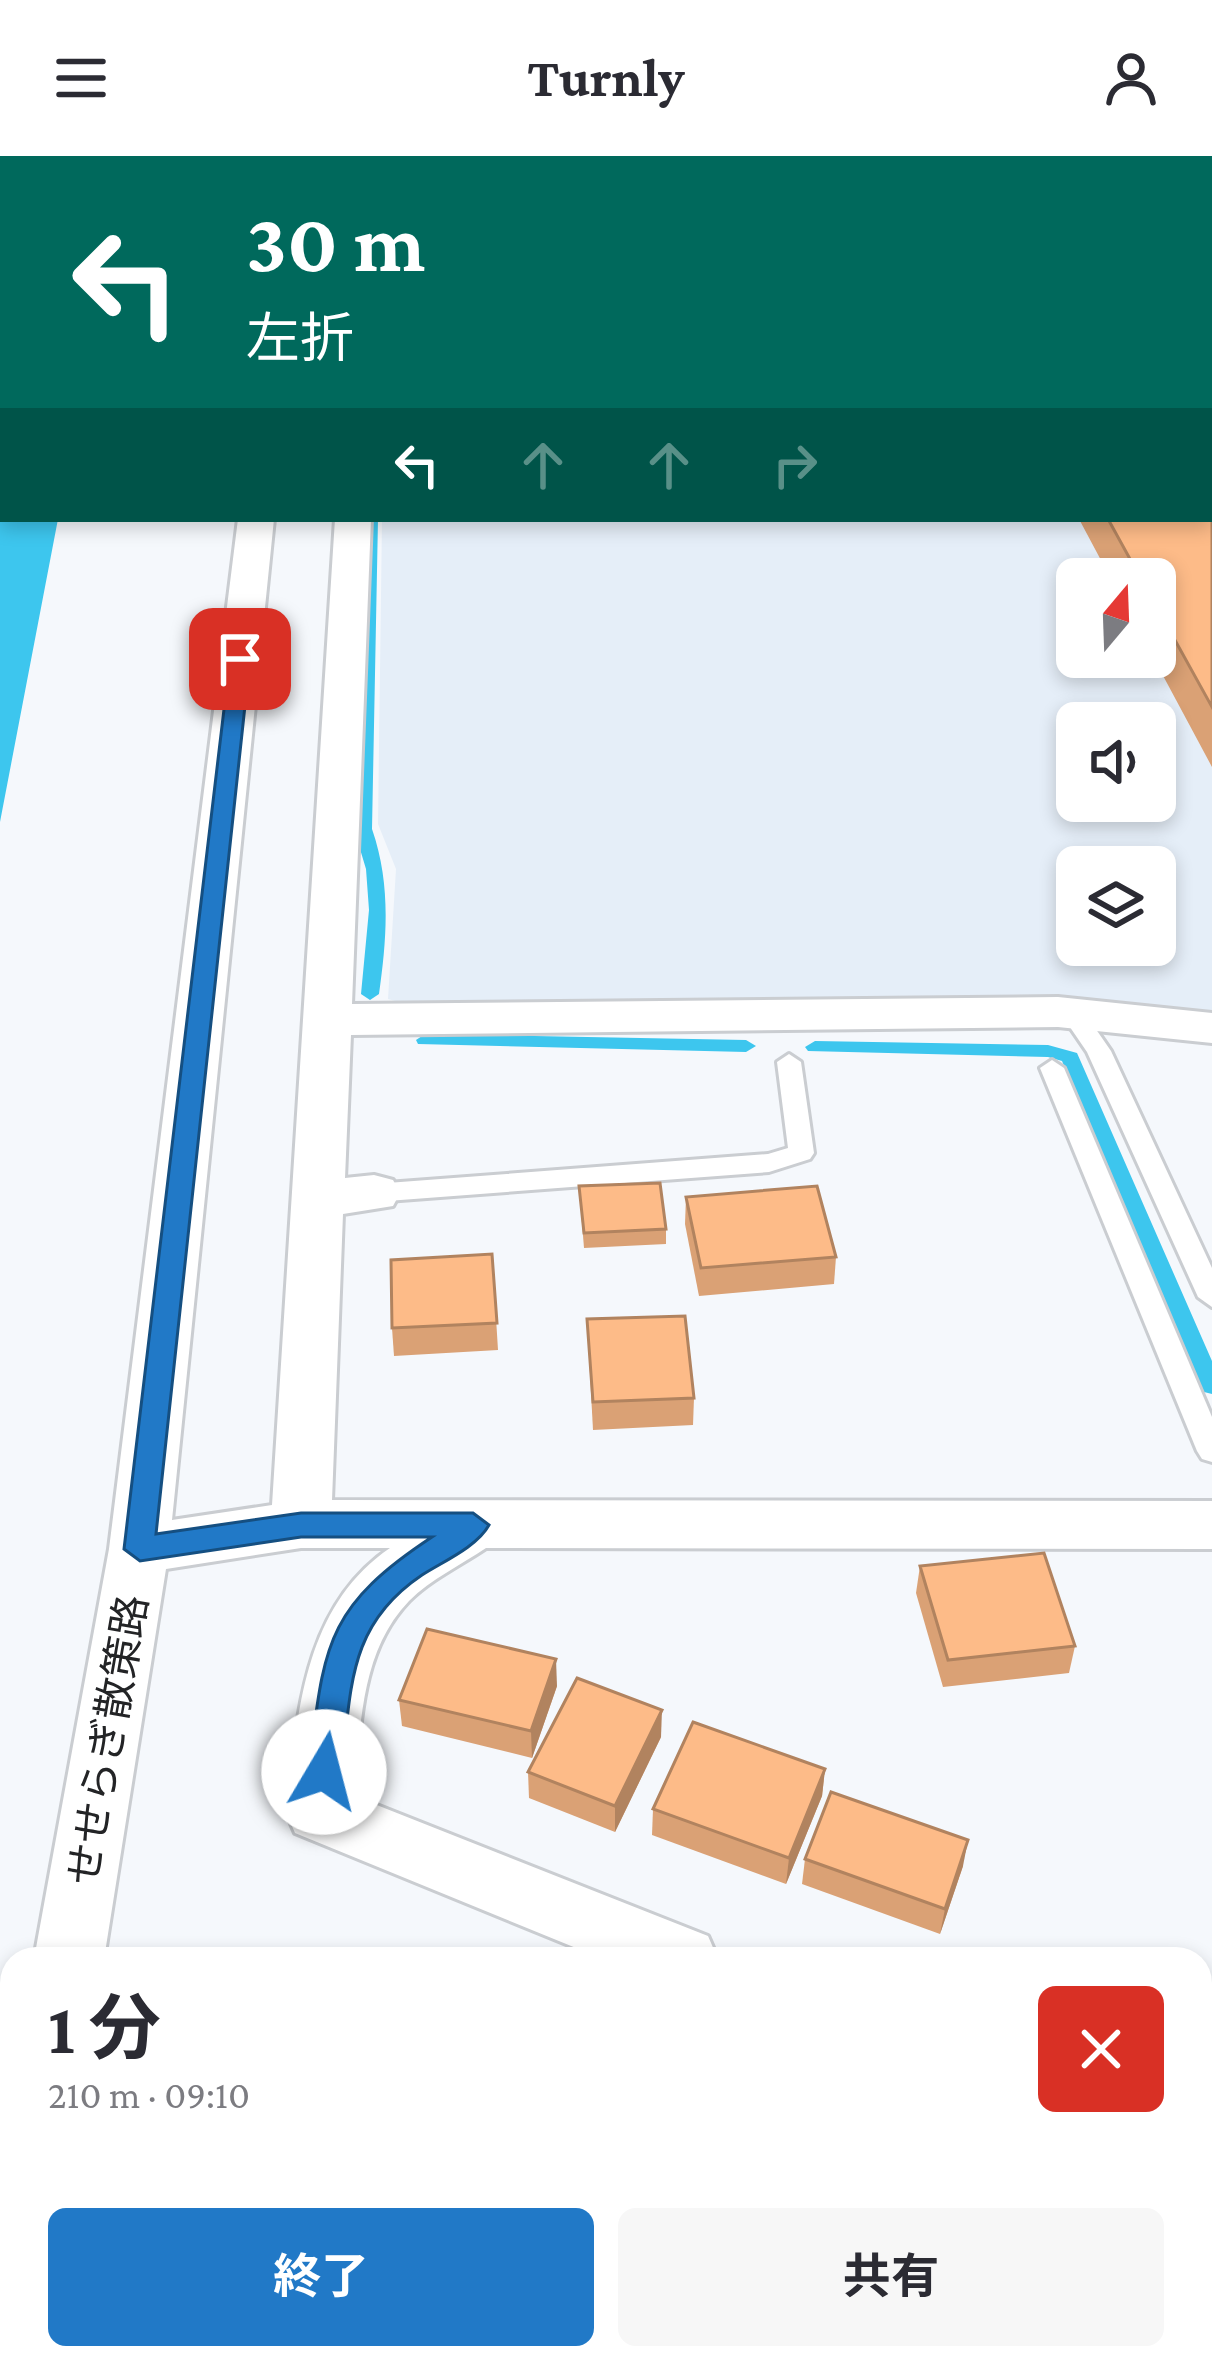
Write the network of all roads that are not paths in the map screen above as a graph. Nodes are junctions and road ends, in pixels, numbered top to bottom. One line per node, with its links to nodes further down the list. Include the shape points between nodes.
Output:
1 (256, 522): 15 (street, せせらぎ散策路)
2 (353, 522): 4 (street)
3 (1073, 1014): 5 (street); 6 (street); 10 (lane, via 1099,1051)
4 (328, 1020): 6 (street); 9 (street)
5 (1212, 1028)
6 (786, 1038): 8 (lane, via 801,1154)
7 (1052, 1068): 11 (lane)
8 (374, 1193): 9 (street)
9 (319, 1198): 12 (street)
10 (1212, 1298)
11 (1212, 1451)
12 (301, 1525): 13 (street); 15 (street)
13 (473, 1525): 14 (street); 17 (street, via 391,1580 360,1613 340,1652 319,1812)
14 (1212, 1525)
15 (140, 1549): 16 (street, せせらぎ散策路)
16 (71, 1947)
17 (652, 1947)

